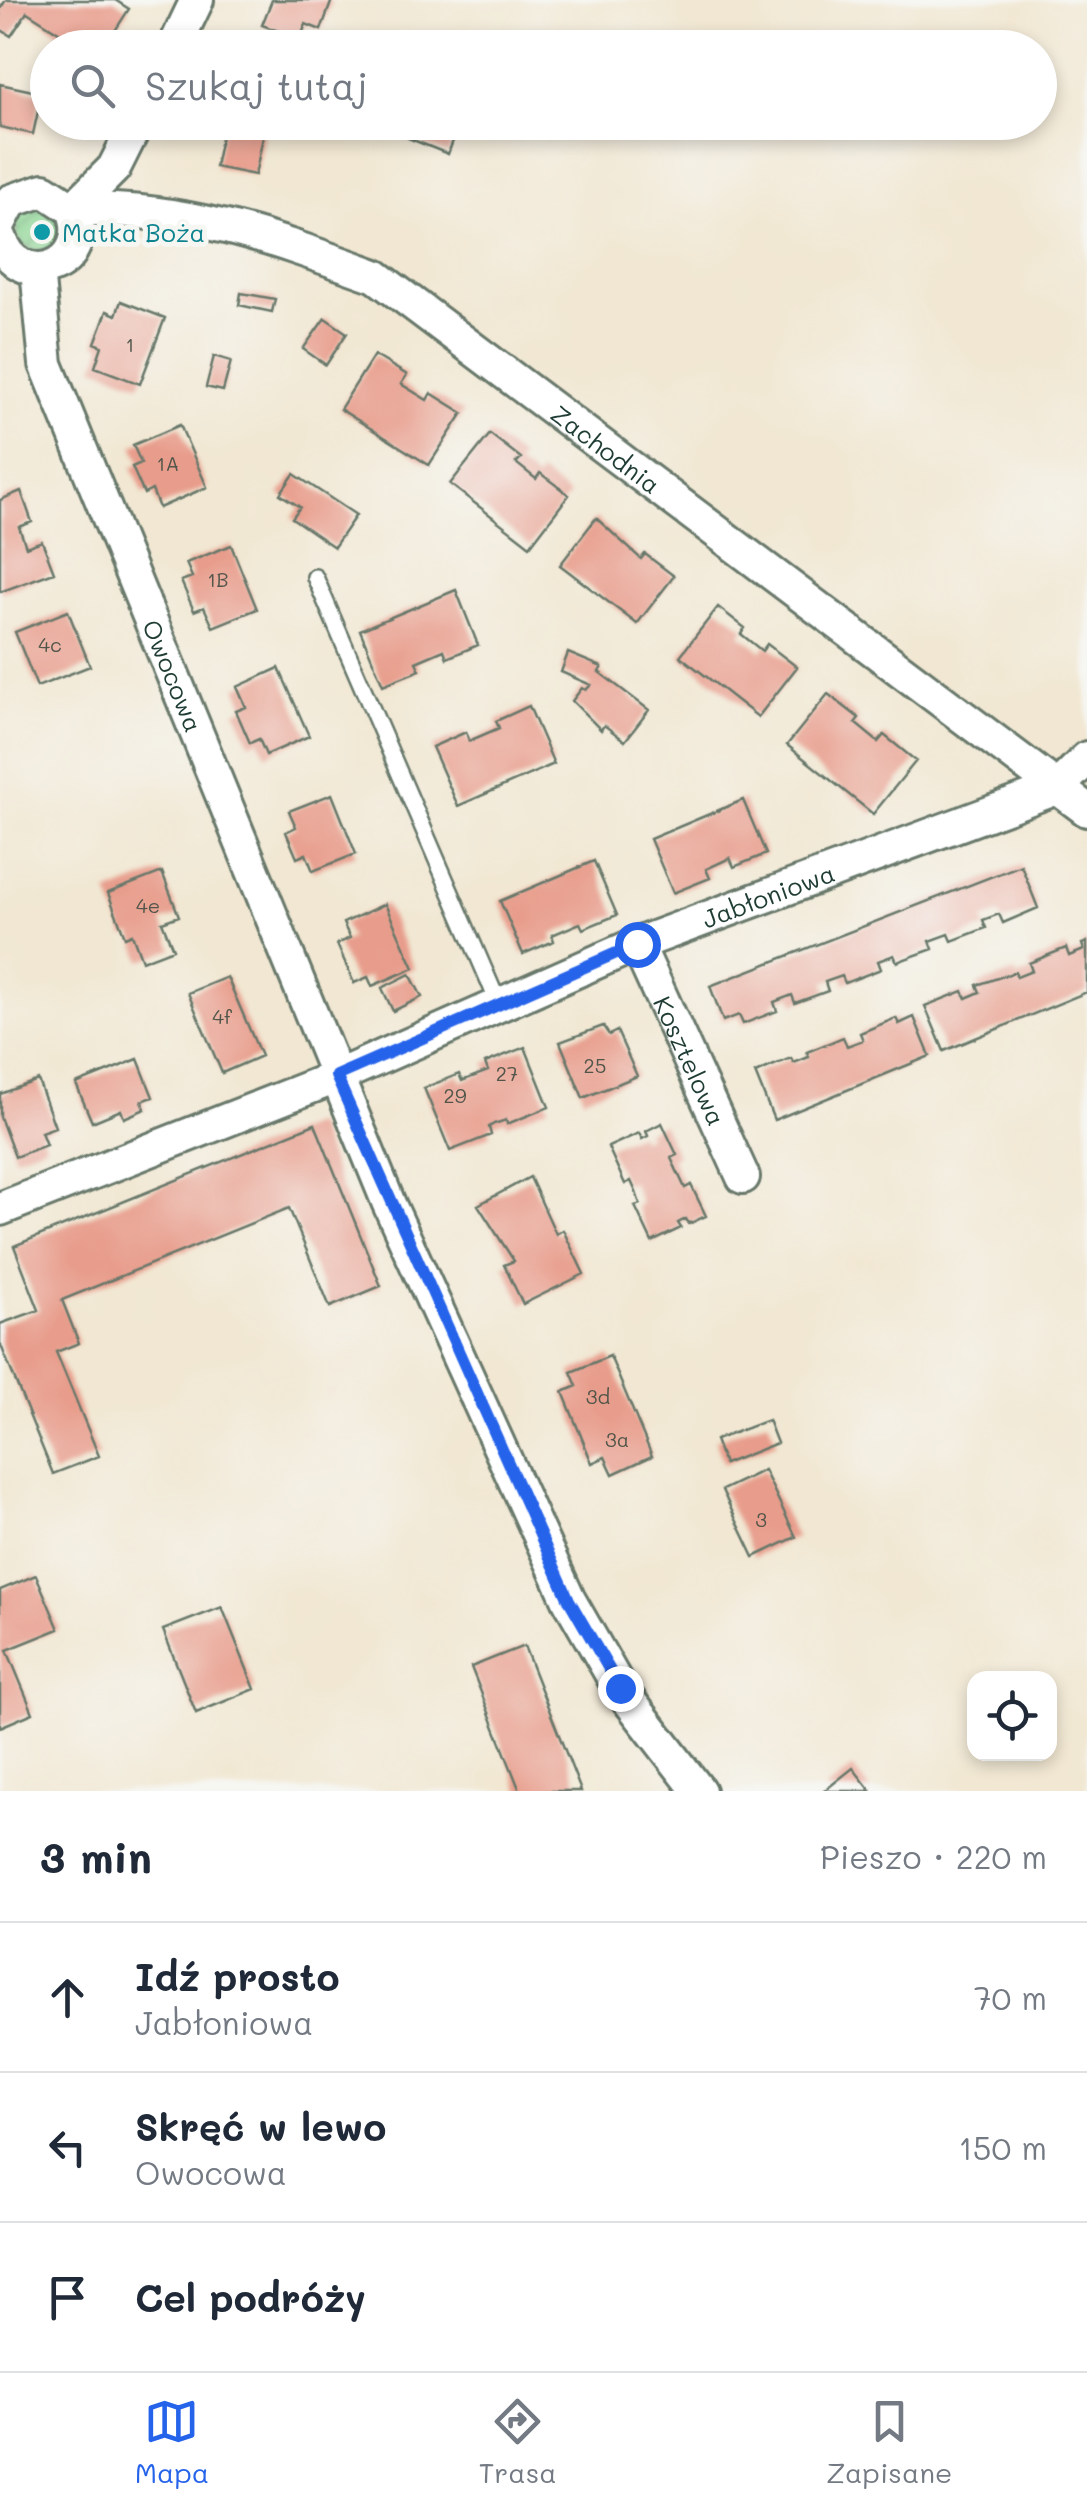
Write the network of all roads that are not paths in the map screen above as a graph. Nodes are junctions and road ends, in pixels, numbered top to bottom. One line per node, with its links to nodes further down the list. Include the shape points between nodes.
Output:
1 (197, 0): 2 (street)
2 (183, 30)
3 (127, 140): 4 (street, via 114,168)
4 (73, 209): 5 (street, via 44,190 21,194); 6 (street, via 78,233 70,255); 9 (street, Zachodnia, via 139,208 266,236 376,276)
5 (1, 229): 6 (street, via 17,263)
6 (37, 270): 13 (street, Owocowa, via 46,364)
7 (315, 577): 12 (lane)
8 (1087, 758): 9 (street, Jabłoniowa)
9 (1057, 788): 10 (street, Zachodnia); 11 (street, Jabłoniowa)
10 (1087, 810)
11 (637, 944): 12 (street, Jabłoniowa); 14 (street, Kosztelowa)
12 (498, 1002): 13 (street, Jabłoniowa)
13 (336, 1076): 15 (street); 16 (street, Owocowa, via 569,1600 620,1688)
14 (743, 1177)
15 (0, 1209)
16 (699, 1791)

